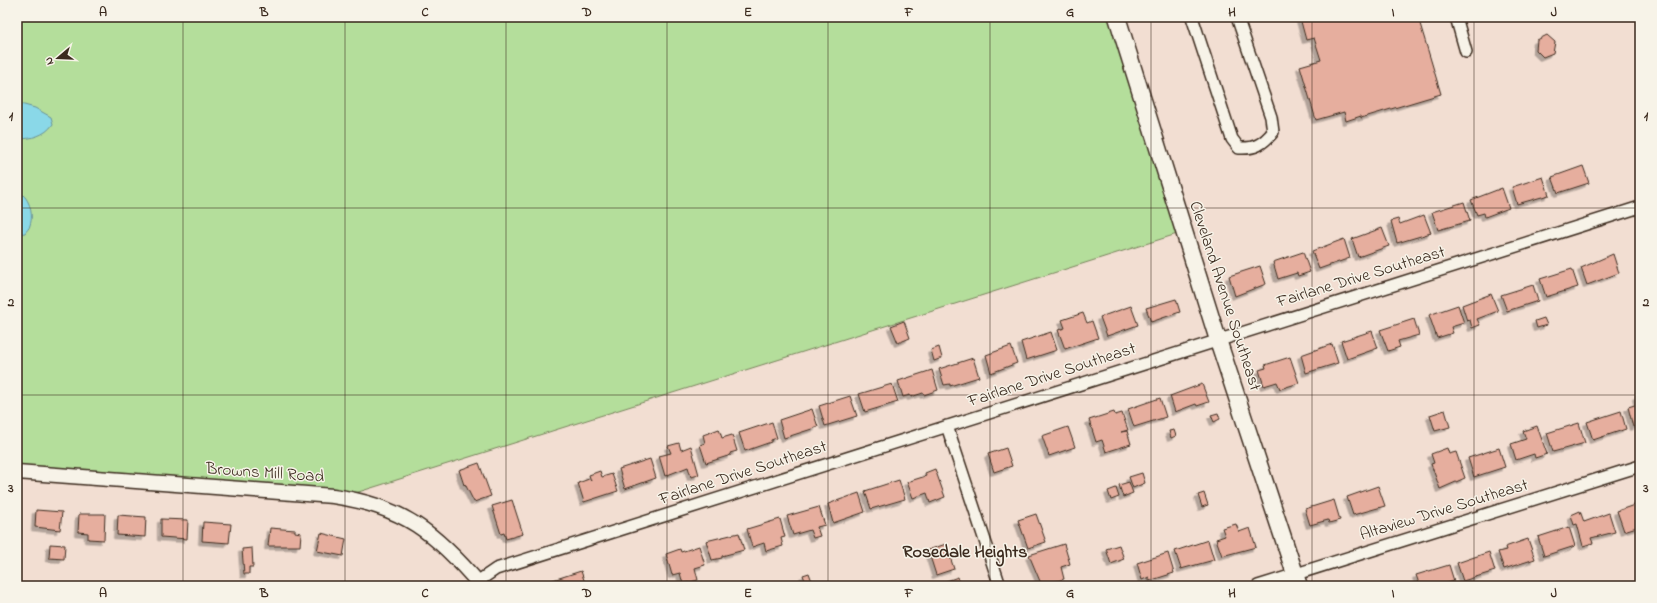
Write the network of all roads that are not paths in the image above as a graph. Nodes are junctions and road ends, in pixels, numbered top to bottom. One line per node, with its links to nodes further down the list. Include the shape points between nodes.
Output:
1 (1117, 17): 7 (main road, Cleveland Avenue Southeast)
2 (1192, 17): 3 (street, via 1232,139 1239,148 1251,149 1263,143 1273,132)
3 (1238, 17)
4 (1456, 17): 5 (street)
5 (1466, 52)
6 (1640, 207): 7 (street, Fairlane Drive Southeast)
7 (1218, 340): 8 (street, Fairlane Drive Southeast); 11 (main road, Cleveland Avenue Southeast)
8 (947, 426): 12 (street, Fairlane Drive Southeast, via 496,569); 13 (street)
9 (1640, 466): 11 (street, Altaview Drive Southeast)
10 (17, 472): 12 (street, Browns Mill Road, via 356,499 390,510 422,528 449,550)
11 (1297, 580): 14 (street, Altaview Drive Southeast)
12 (479, 584)
13 (1000, 586)
14 (1258, 586)

